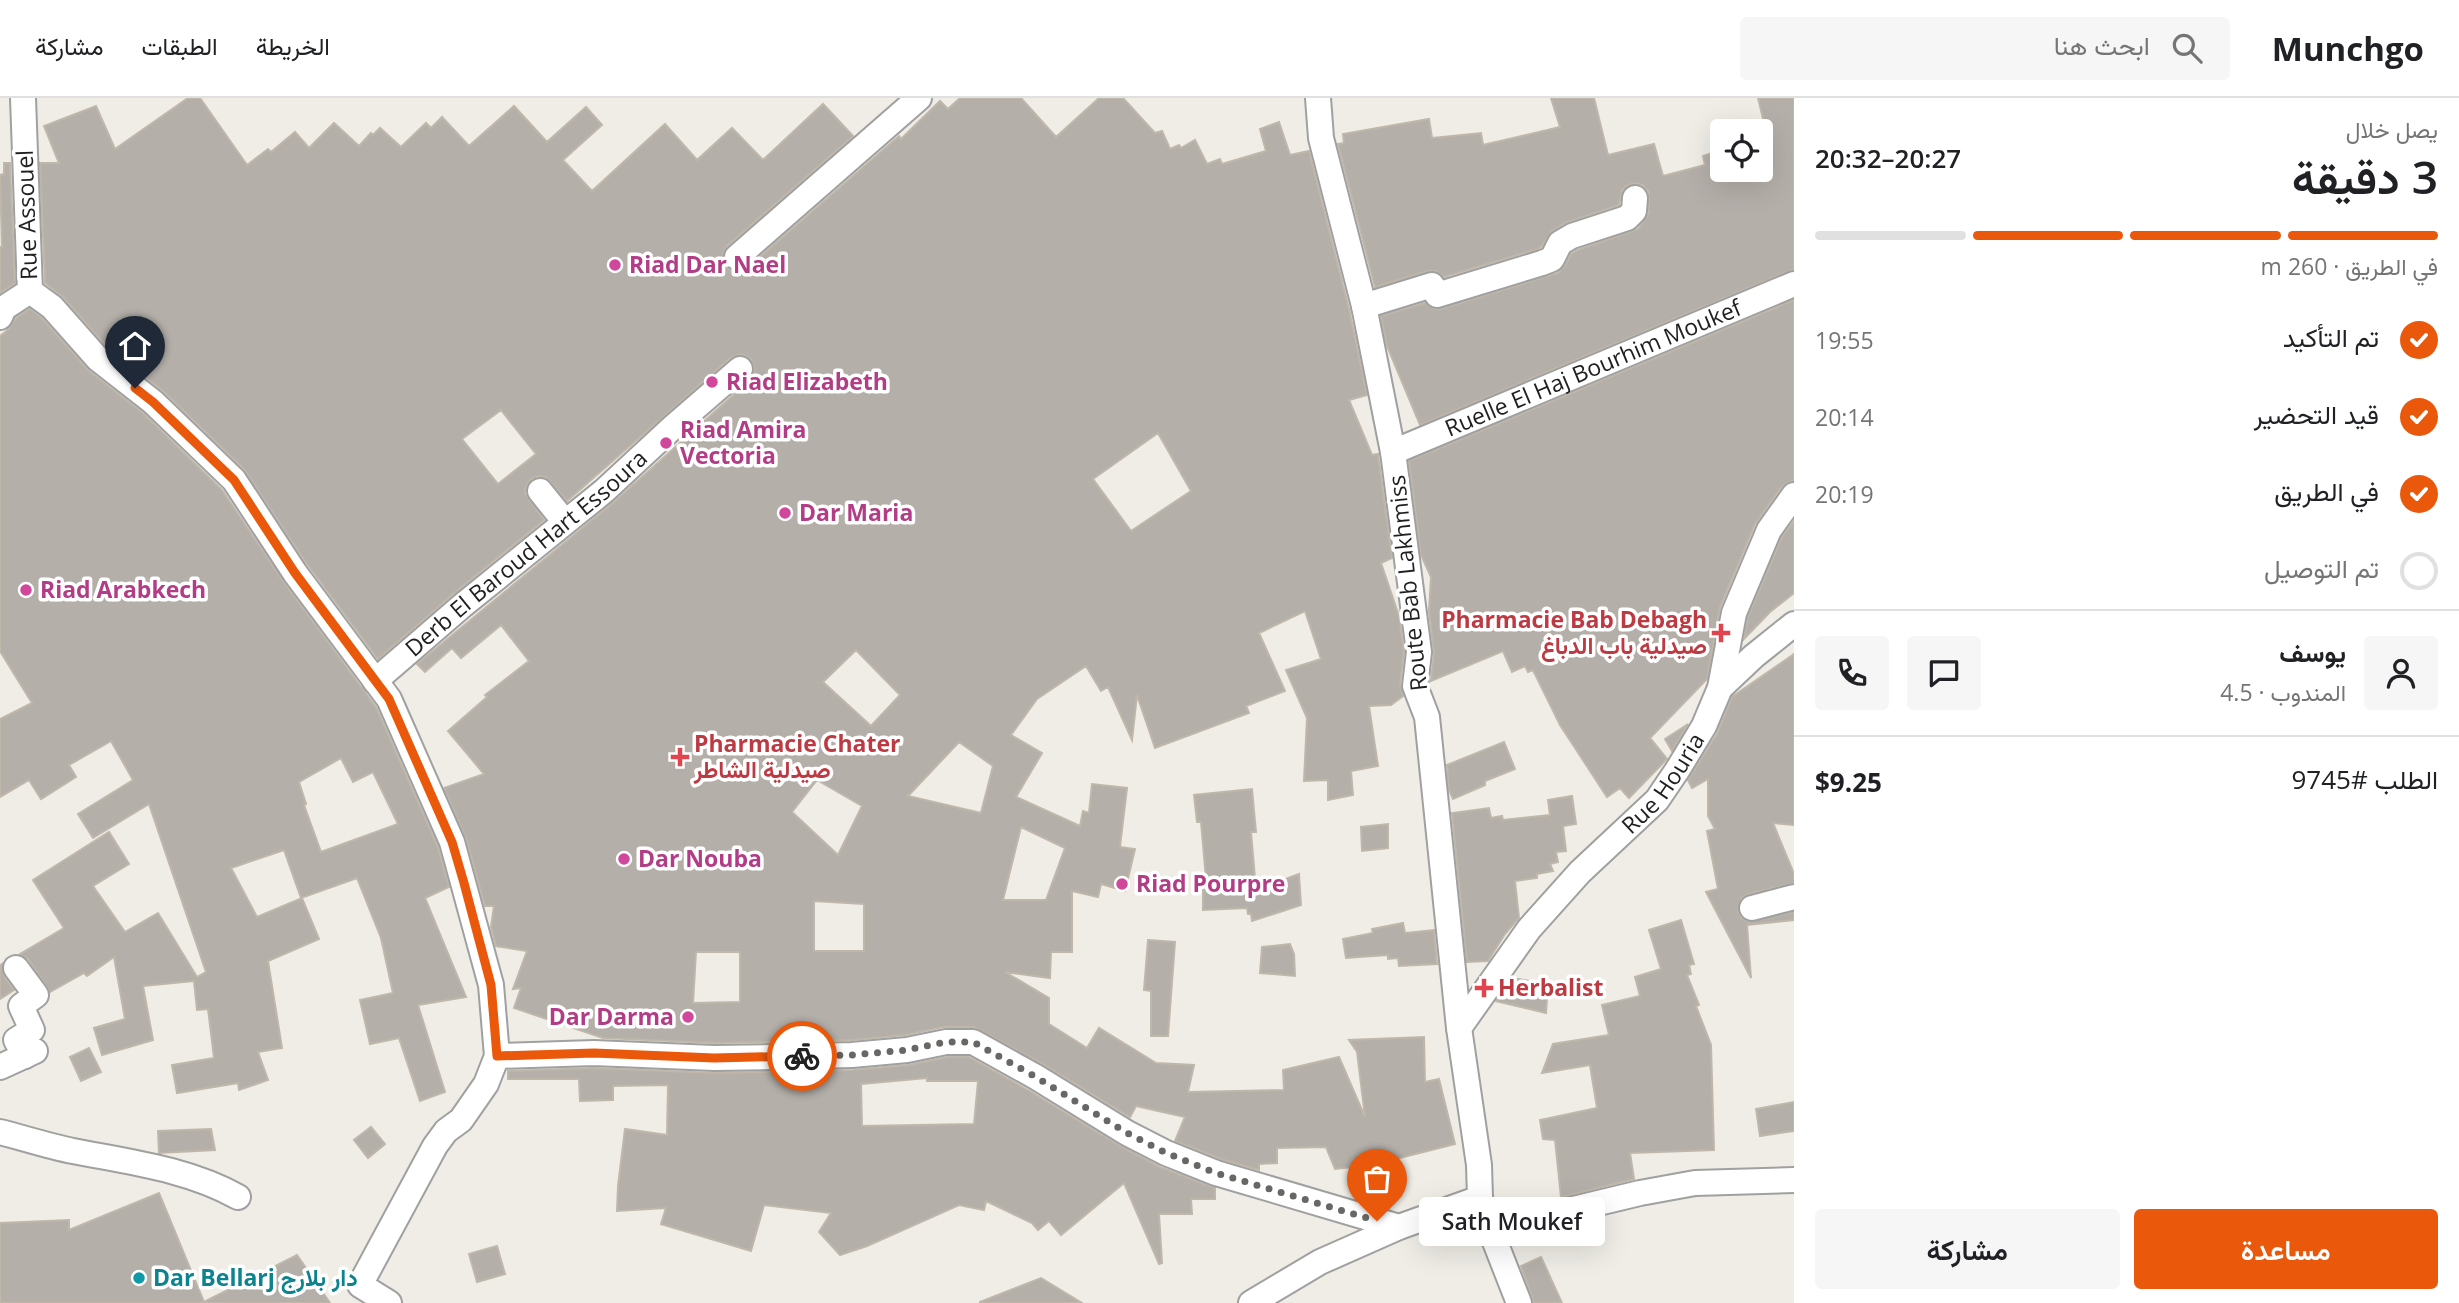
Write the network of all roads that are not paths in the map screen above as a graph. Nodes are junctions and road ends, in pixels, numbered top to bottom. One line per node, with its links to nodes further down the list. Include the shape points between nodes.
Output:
1 (23, 98): 7 (street, Rue Assouel)
2 (919, 98): 5 (street)
3 (1318, 98): 8 (street, Route Bab Lakhmiss, via 1321,138)
4 (1635, 198): 8 (street, via 1634,211 1627,218 1572,236 1560,243 1552,259 1542,263 1437,295 1432,285)
5 (737, 257)
6 (1794, 284): 11 (street, Ruelle El Haj Bourhim Moukef)
7 (30, 290): 9 (street, Rue Assouel); 16 (street, via 52,307 98,359 153,402 234,480)
8 (1364, 306): 11 (street, Route Bab Lakhmiss)
9 (0, 317)
10 (740, 369): 14 (street, Derb El Baroud Hart Essoura)
11 (1393, 452): 21 (street, Route Bab Lakhmiss, via 1419,652 1415,686 1427,717)
12 (540, 491): 14 (street)
13 (1794, 495): 17 (street, Rue Houria, via 1769,530 1734,613)
14 (565, 522): 16 (street, Derb El Baroud Hart Essoura)
15 (1794, 624): 17 (street)
16 (375, 681): 22 (street, via 389,699 452,842 491,985)
17 (1720, 688): 21 (street, Rue Houria, via 1704,726 1657,800 1580,872 1529,929)
18 (1794, 897): 19 (street)
19 (1752, 908)
20 (16, 968): 23 (street, via 36,995 21,1006 32,1030 16,1040 30,1053)
21 (1459, 1028): 27 (street, Route Bab Lakhmiss)
22 (497, 1056): 28 (street, via 785,1057 973,1042 1166,1153 1216,1173); 30 (street, via 486,1084 461,1120 435,1146 360,1286)
23 (0, 1067)
24 (0, 1132): 26 (street, via 182,1174 216,1184)
25 (1794, 1180): 29 (street, via 1695,1183)
26 (238, 1197)
27 (1480, 1198): 28 (street); 29 (street, Route Bab Lakhmiss)
28 (1399, 1227): 31 (street, via 1320,1262)
29 (1490, 1229): 32 (street, Route Bab Lakhmiss)
30 (389, 1303)
31 (1251, 1303)
32 (1518, 1303)

